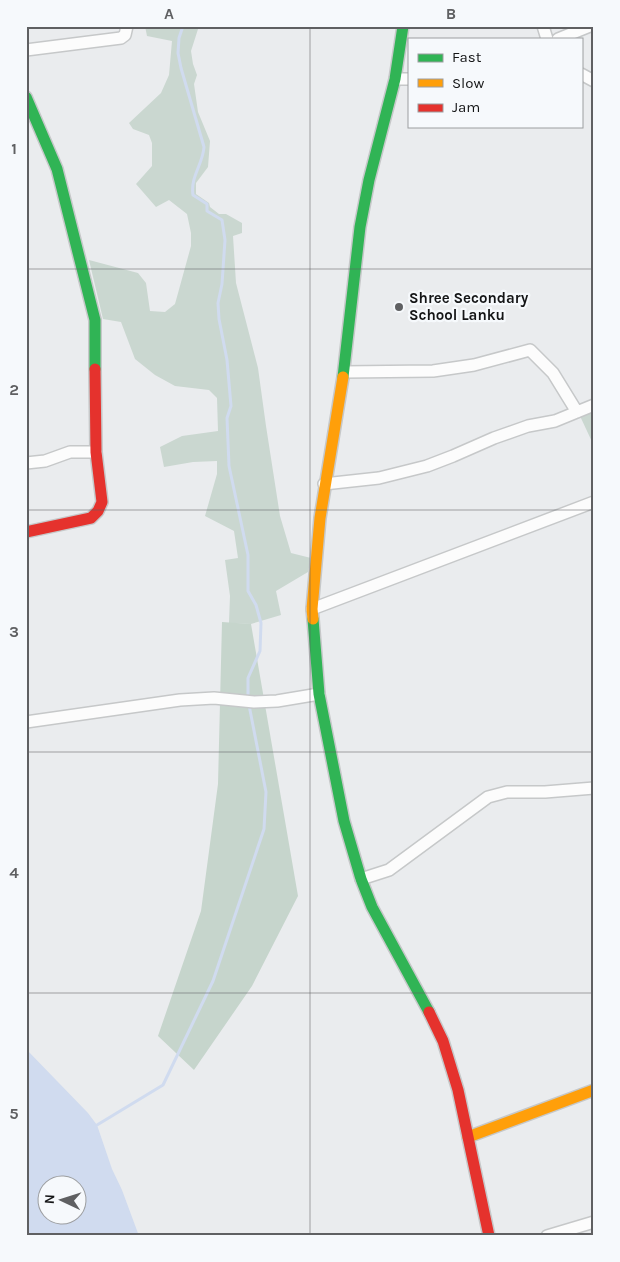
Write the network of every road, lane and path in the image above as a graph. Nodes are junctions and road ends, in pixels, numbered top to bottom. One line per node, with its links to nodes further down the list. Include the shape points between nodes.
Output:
1 (127, 26): 7 (street, via 121,38)
2 (403, 26): 9 (street)
3 (543, 26): 5 (street)
4 (590, 26): 6 (street)
5 (548, 38)
6 (560, 38)
7 (26, 50)
8 (582, 75): 11 (street)
9 (395, 79): 10 (street); 13 (street, via 360,227)
10 (408, 79)
11 (594, 81)
12 (26, 97): 16 (street, via 57,169 95,320)
13 (344, 372): 15 (street, via 433,371 474,366 530,350 553,373); 18 (street)
14 (594, 405): 15 (street)
15 (578, 412): 18 (street, via 494,438 427,466 379,478)
16 (96, 452): 17 (street, via 70,452); 20 (street, via 102,502 98,511 91,518)
17 (26, 464)
18 (324, 484): 21 (street)
19 (594, 502): 21 (street)
20 (26, 532)
21 (312, 609): 22 (street)
22 (319, 694): 23 (street, via 254,702 214,698 180,700); 25 (street, via 344,821)
23 (26, 722)
24 (594, 788): 25 (street, via 507,792 488,797 389,870)
25 (361, 879): 27 (street, via 372,908 443,1041)
26 (594, 1090): 27 (street)
27 (468, 1137): 29 (street)
28 (594, 1222): 30 (street)
29 (489, 1236)
30 (546, 1236)

